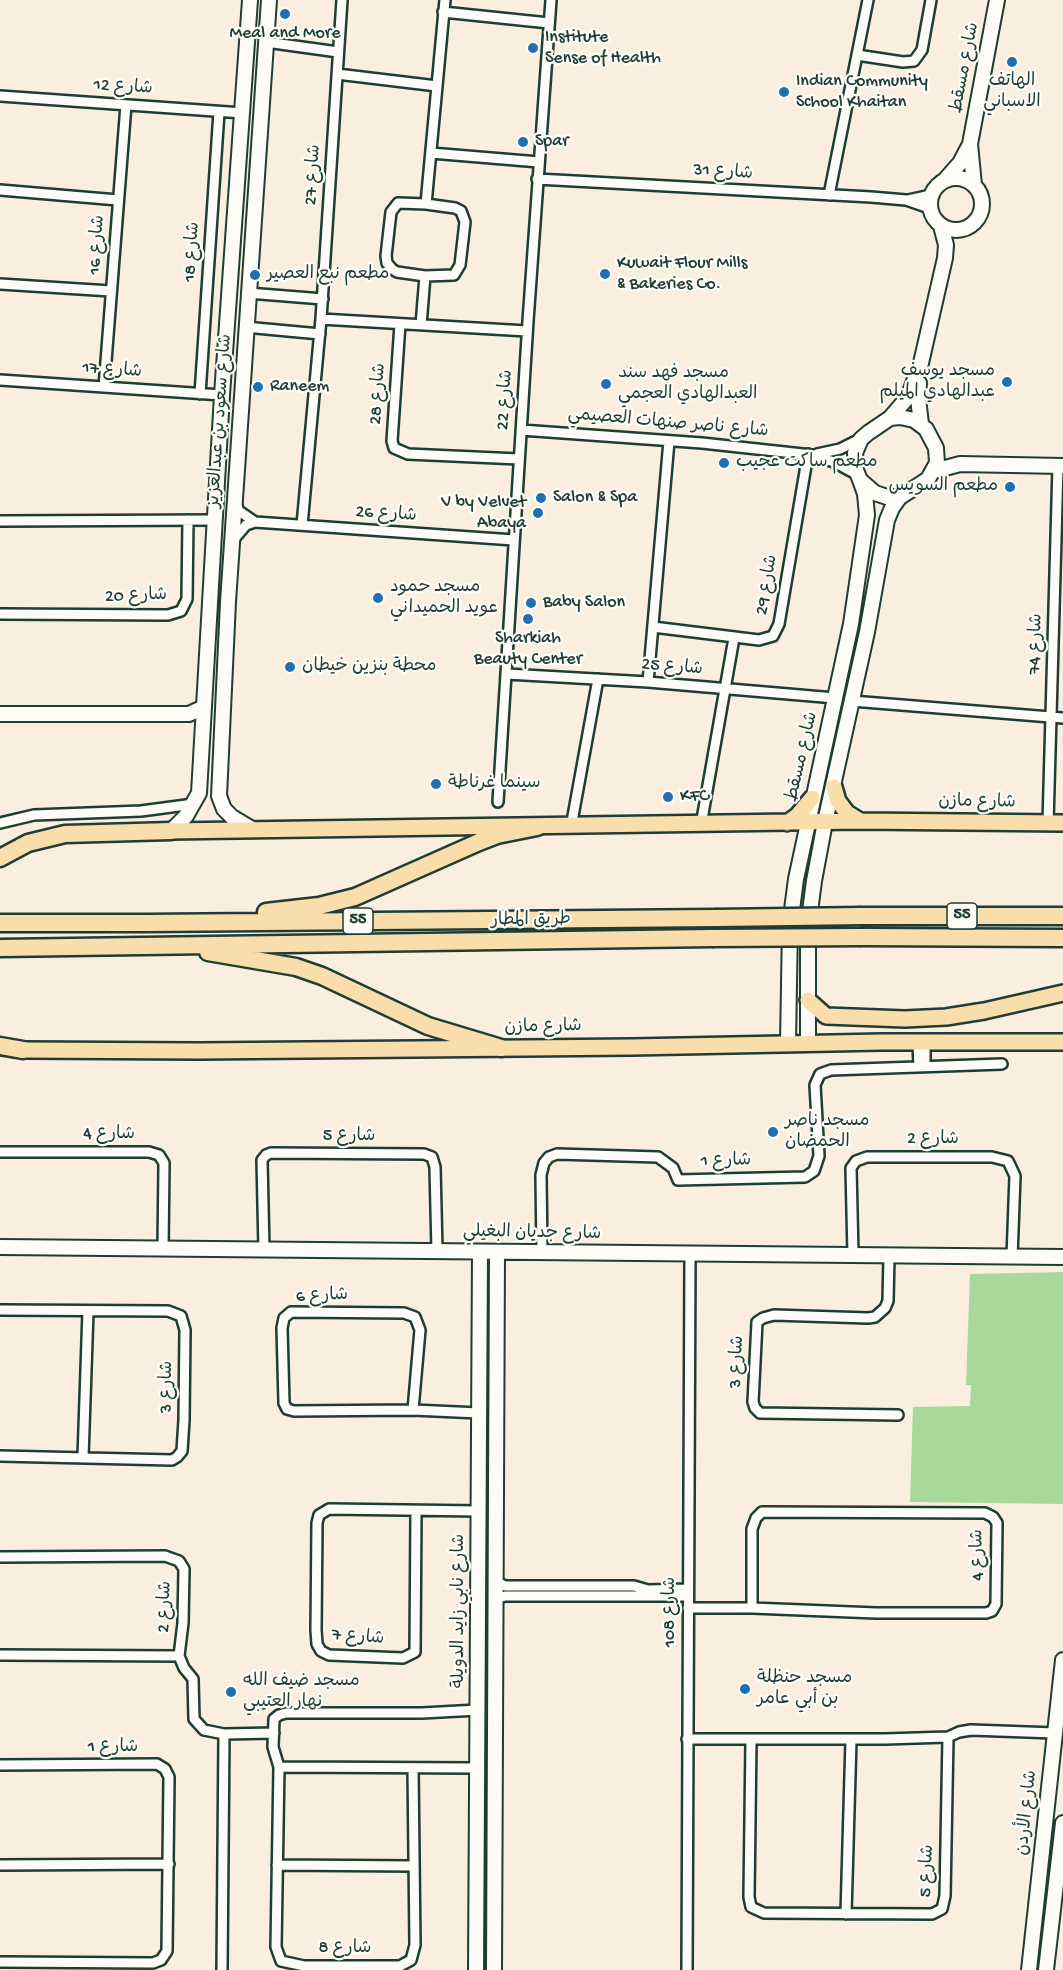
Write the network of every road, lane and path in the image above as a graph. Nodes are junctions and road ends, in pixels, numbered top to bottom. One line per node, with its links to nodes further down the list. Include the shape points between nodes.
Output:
1 (250, 0): 19 (street, شارع سعود بن عبدالعزيز)
2 (269, 0): 11 (street, شارع سعود بن عبدالعزيز)
3 (342, 0): 12 (street, شارع 27)
4 (444, 0): 9 (street)
5 (551, 0): 10 (street, شارع 22)
6 (868, 0): 13 (street)
7 (931, 0): 13 (street, via 922,50 914,61)
8 (998, 0): 20 (street, شارع مسقط)
9 (443, 12): 10 (street); 15 (street)
10 (549, 23): 22 (street, شارع 22)
11 (266, 42): 12 (street); 34 (street, شارع سعود بن عبدالعزيز)
12 (338, 52): 14 (street, شارع 27)
13 (857, 55): 27 (street)
14 (337, 74): 15 (street); 42 (street, شارع 27)
15 (437, 86): 21 (street)
16 (0, 96): 17 (street, شارع 12)
17 (126, 105): 18 (street, شارع 12); 28 (street, شارع 16)
18 (219, 112): 19 (street, شارع 12); 52 (street, شارع 18)
19 (243, 113): 33 (street, شارع سعود بن عبدالعزيز)
20 (970, 144): 24 (street, شارع مسقط); 25 (street, شارع مسقط)
21 (431, 153): 22 (street); 30 (street)
22 (539, 162): 23 (street, شارع 22)
23 (537, 179): 27 (street, شارع 31); 47 (street, شارع 22)
24 (945, 180): 25 (street, via 960,178); 29 (street)
25 (974, 185): 32 (street, via 980,194 981,211)
26 (0, 190): 28 (street)
27 (829, 195): 29 (street, شارع 31)
28 (118, 200): 40 (street, شارع 16)
29 (930, 201): 31 (street, via 935,221)
30 (426, 204): 38 (street, via 455,208 461,211 465,222 458,272); 38 (street, via 398,203 393,207 386,256 397,272)
31 (941, 226): 32 (street, via 953,231); 35 (street)
32 (966, 228): 35 (street)
33 (233, 244): 34 (street, via 241,250); 36 (street, شارع سعود بن عبدالعزيز)
34 (251, 246): 37 (street, شارع سعود بن عبدالعزيز)
35 (945, 258): 49 (street)
36 (232, 263): 37 (street, via 243,261); 53 (street, شارع سعود بن عبدالعزيز)
37 (250, 270): 41 (street, شارع سعود بن عبدالعزيز)
38 (425, 276): 45 (street)
39 (0, 284): 40 (street)
40 (111, 291): 51 (street, شارع 16)
41 (248, 293): 42 (street); 46 (street, شارع سعود بن عبدالعزيز)
42 (322, 299): 43 (street, شارع 27)
43 (321, 319): 44 (street); 48 (street, شارع 27)
44 (400, 324): 45 (street); 61 (street, شارع 28, via 394,448 408,454)
45 (421, 325): 47 (street)
46 (245, 327): 48 (street); 67 (street, شارع سعود بن عبدالعزيز)
47 (527, 331): 56 (street, شارع 22)
48 (320, 334): 72 (street, شارع 27)
49 (921, 363): 54 (street, via 908,397); 55 (street)
50 (0, 380): 51 (street, شارع 17)
51 (104, 387): 52 (street, شارع 17)
52 (200, 393): 53 (street, شارع 17)
53 (222, 395): 70 (street, شارع سعود بن عبدالعزيز)
54 (890, 418): 55 (street, via 907,418); 57 (street)
55 (921, 424): 59 (street)
56 (521, 430): 58 (street, شارع ناصر صنهات العصيمي); 61 (street, شارع 22)
57 (861, 439): 60 (street, شارع ناصر صنهات العصيمي, via 840,449); 65 (street, via 855,453)
58 (669, 441): 60 (street, شارع ناصر صنهات العصيمي); 81 (street)
59 (936, 448): 62 (street); 64 (street)
60 (810, 455): 65 (street, شارع ناصر صنهات العصيمي, via 834,462); 83 (street, شارع 29, via 779,624 773,636 759,640)
61 (519, 459): 73 (street, شارع 22)
62 (960, 464): 63 (street); 64 (street)
63 (1060, 466): 94 (street, شارع 74)
64 (934, 471): 66 (street)
65 (859, 478): 66 (street, via 881,496); 79 (street, شارع مسقط, via 867,515)
66 (900, 497): 82 (street, شارع مسقط, via 887,520)
67 (235, 502): 71 (street, via 239,511); 74 (street, شارع سعود بن عبدالعزيز)
68 (0, 520): 69 (street)
69 (188, 520): 70 (street); 77 (street, شارع 20, via 187,599 181,610 168,615)
70 (215, 520): 75 (street, شارع سعود بن عبدالعزيز)
71 (255, 522): 72 (street, شارع 26); 74 (street, via 246,525)
72 (302, 525): 73 (street, شارع 26)
73 (514, 540): 86 (street, شارع 22)
74 (232, 542): 76 (street, شارع سعود بن عبدالعزيز)
75 (210, 602): 76 (street, via 219,606); 78 (street, شارع سعود بن عبدالعزيز)
76 (228, 602): 80 (street, شارع سعود بن عبدالعزيز)
77 (0, 614)
78 (209, 623): 80 (street, via 219,618); 93 (street, شارع سعود بن عبدالعزيز)
79 (851, 624): 82 (street, via 858,631); 84 (street, شارع مسقط)
80 (227, 626): 97 (street, شارع سعود بن عبدالعزيز)
81 (653, 627): 83 (street, شارع 29); 88 (street)
82 (867, 632): 85 (street, شارع مسقط)
83 (734, 638): 89 (street)
84 (845, 651): 85 (street, via 856,648); 90 (street, شارع مسقط)
85 (861, 656): 91 (street, شارع مسقط)
86 (507, 674): 87 (street, شارع 25); 100 (street, شارع 22)
87 (598, 679): 88 (street, شارع 25); 109 (street)
88 (648, 682): 89 (street, شارع 25)
89 (726, 689): 90 (street, شارع 25); 107 (street)
90 (835, 698): 98 (street, شارع مسقط)
91 (852, 701): 94 (street); 96 (street, شارع مسقط)
92 (0, 714): 93 (street)
93 (200, 714): 99 (street, شارع سعود بن عبدالعزيز)
94 (1051, 717): 95 (street); 106 (street, شارع 74)
95 (1063, 718)
96 (834, 787): 101 (main road, via 838,801); 103 (street, شارع مسقط)
97 (219, 796): 99 (street); 110 (street, via 232,817)
98 (812, 798): 102 (street, شارع مسقط); 105 (main road)
99 (196, 799): 104 (street, via 132,812 34,815); 111 (street)
100 (498, 802)
101 (860, 821): 103 (main road, شارع مازن); 106 (main road, شارع مازن)
102 (807, 822): 103 (main road, شارع مازن); 105 (main road, شارع مازن); 123 (street, شارع مسقط, via 790,925)
103 (825, 822): 120 (street, شارع مسقط, via 808,927)
104 (0, 823)
105 (787, 823): 107 (main road, شارع مازن)
106 (1055, 823)
107 (701, 825): 109 (main road, شارع مازن)
108 (537, 827): 109 (main road, شارع مازن); 110 (main road, شارع مازن); 115 (highway, via 497,835 340,901 299,909)
109 (571, 827)
110 (252, 829): 111 (main road, شارع مازن)
111 (171, 831): 112 (highway, via 65,834 28,843)
112 (0, 858)
113 (1063, 916): 115 (highway, طريق المطار / 55, bridge)
114 (0, 923): 115 (highway, طريق المطار / 55)
115 (147, 923)
116 (1063, 938): 117 (highway, طريق المطار / 55, bridge, via 712,938)
117 (178, 946): 118 (highway, طريق المطار / 55); 126 (highway, via 296,967 428,1026)
118 (0, 948)
119 (1063, 993): 120 (main road, via 984,1011 904,1019 826,1016)
120 (808, 1000): 124 (street, شارع مسقط)
121 (921, 1042): 122 (main road, شارع مازن); 124 (main road, شارع مازن); 130 (street)
122 (1063, 1042)
123 (789, 1043): 124 (main road, شارع مازن); 126 (main road, شارع مازن)
124 (808, 1043)
125 (0, 1046): 127 (highway)
126 (501, 1048): 127 (main road, شارع مازن)
127 (23, 1050): 128 (street)
128 (0, 1053)
129 (1002, 1064): 130 (street, شارع 1)
130 (922, 1066): 138 (street, شارع 1, via 831,1070 820,1074 815,1085 819,1156 814,1172 805,1177 678,1180 673,1168 658,1157 549,1157 542,1175)
131 (0, 1152): 133 (street, شارع 4, via 159,1155 164,1163)
132 (0, 1247): 133 (street, شارع جديان البغيلي)
133 (163, 1249): 134 (street, شارع جديان البغيلي)
134 (264, 1250): 135 (street, شارع جديان البغيلي); 135 (street, شارع 5, via 262,1160 271,1153 432,1157)
135 (437, 1251): 136 (street, شارع جديان البغيلي)
136 (480, 1252): 137 (street, شارع جديان البغيلي); 146 (street, شارع نابي زايد الدويلة)
137 (497, 1252): 138 (street, شارع جديان البغيلي); 147 (street, شارع نابي زايد الدويلة)
138 (542, 1252): 139 (street, شارع جديان البغيلي)
139 (690, 1254): 140 (street, شارع جديان البغيلي); 161 (street, شارع 108)
140 (853, 1255): 141 (street, شارع جديان البغيلي); 142 (street, شارع 2, via 851,1168 856,1161 867,1157 992,1157 1008,1161 1015,1176)
141 (889, 1256): 142 (street, شارع جديان البغيلي); 152 (street, شارع 3, via 888,1301 875,1317 774,1315 757,1322 753,1402 760,1413)
142 (1012, 1257): 143 (street, شارع جديان البغيلي)
143 (1063, 1257)
144 (0, 1310): 145 (street, شارع 3)
145 (88, 1311): 154 (street); 154 (street, شارع 3, via 168,1311 181,1316 185,1330 184,1420 182,1451 172,1460)
146 (479, 1330): 147 (street, via 490,1334); 148 (street, شارع نابي زايد الدويلة)
147 (497, 1330): 149 (street, شارع نابي زايد الدويلة)
148 (479, 1353): 149 (street, via 486,1347); 151 (street, شارع نابي زايد الدويلة)
149 (497, 1354): 158 (street, شارع نابي زايد الدويلة)
150 (413, 1410): 150 (street, شارع 6, via 287,1409 284,1318 291,1311 405,1313 415,1317 420,1330); 151 (street, شارع 6)
151 (479, 1413): 156 (street, شارع نابي زايد الدويلة)
152 (898, 1415)
153 (0, 1456): 154 (street, شارع 3)
154 (83, 1457)
155 (416, 1511): 155 (street, شارع 7, via 329,1509 319,1515 316,1630 321,1652 403,1659 415,1652); 156 (street, شارع 7)
156 (479, 1511): 171 (street, شارع نابي زايد الدويلة)
157 (0, 1557): 168 (street, شارع 2, via 165,1556 179,1561 184,1569)
158 (495, 1581): 159 (street, via 505,1586); 164 (street, شارع نابي زايد الدويلة)
159 (534, 1586): 160 (street); 162 (street)
160 (634, 1586): 161 (street); 163 (street)
161 (688, 1593): 163 (street); 165 (street, شارع 108)
162 (534, 1596): 163 (street); 164 (street)
163 (634, 1597)
164 (495, 1599): 170 (street, شارع نابي زايد الدويلة)
165 (688, 1608): 166 (street, شارع 4); 178 (street, شارع 108)
166 (752, 1608): 166 (street, شارع 4, via 876,1613 992,1611 996,1604 997,1523 985,1513 762,1512 752,1529)
167 (0, 1655): 168 (street, شارع 2)
168 (179, 1656): 176 (street, via 193,1679 194,1719 204,1730)
169 (1063, 1660): 175 (street, شارع الأردن)
170 (495, 1678): 171 (street, via 489,1689); 172 (street, شارع نابي زايد الدويلة)
171 (478, 1680): 173 (street, شارع نابي زايد الدويلة)
172 (495, 1708): 173 (street, via 488,1700 480,1703); 195 (street, شارع نابي زايد الدويلة)
173 (478, 1710): 174 (street, via 286,1713 274,1719); 184 (street, شارع نابي زايد الدويلة)
174 (274, 1733): 176 (street); 182 (street, شارع 8, via 273,1747)
175 (1055, 1733): 177 (street, via 971,1730); 197 (street, شارع الأردن)
176 (224, 1734): 193 (street)
177 (948, 1737): 180 (street); 191 (street, شارع 5, via 942,1909 932,1914)
178 (687, 1739): 179 (street); 196 (street, شارع 108)
179 (751, 1740): 180 (street); 191 (street, شارع 5, via 752,1907 764,1913)
180 (851, 1740): 191 (street)
181 (0, 1765): 187 (street, شارع 1, via 157,1764 169,1776)
182 (279, 1767): 183 (street); 189 (street, شارع 8)
183 (413, 1768): 184 (street); 190 (street, شارع 8)
184 (476, 1768): 194 (street, شارع نابي زايد الدويلة)
185 (1063, 1823): 186 (street, شارع الأردن)
186 (1062, 1846): 198 (street, شارع الأردن)
187 (169, 1864): 188 (street); 192 (street, شارع 1, via 167,1951 161,1960)
188 (0, 1865)
189 (277, 1865): 190 (street); 190 (street, شارع 8, via 276,1947 281,1961 304,1966 400,1966 411,1960 415,1945)
190 (413, 1866)
191 (846, 1914)
192 (0, 1962)
193 (222, 1970)
194 (476, 1970)
195 (494, 1970)
196 (687, 1970)
197 (1029, 1970)
198 (1046, 1970)

